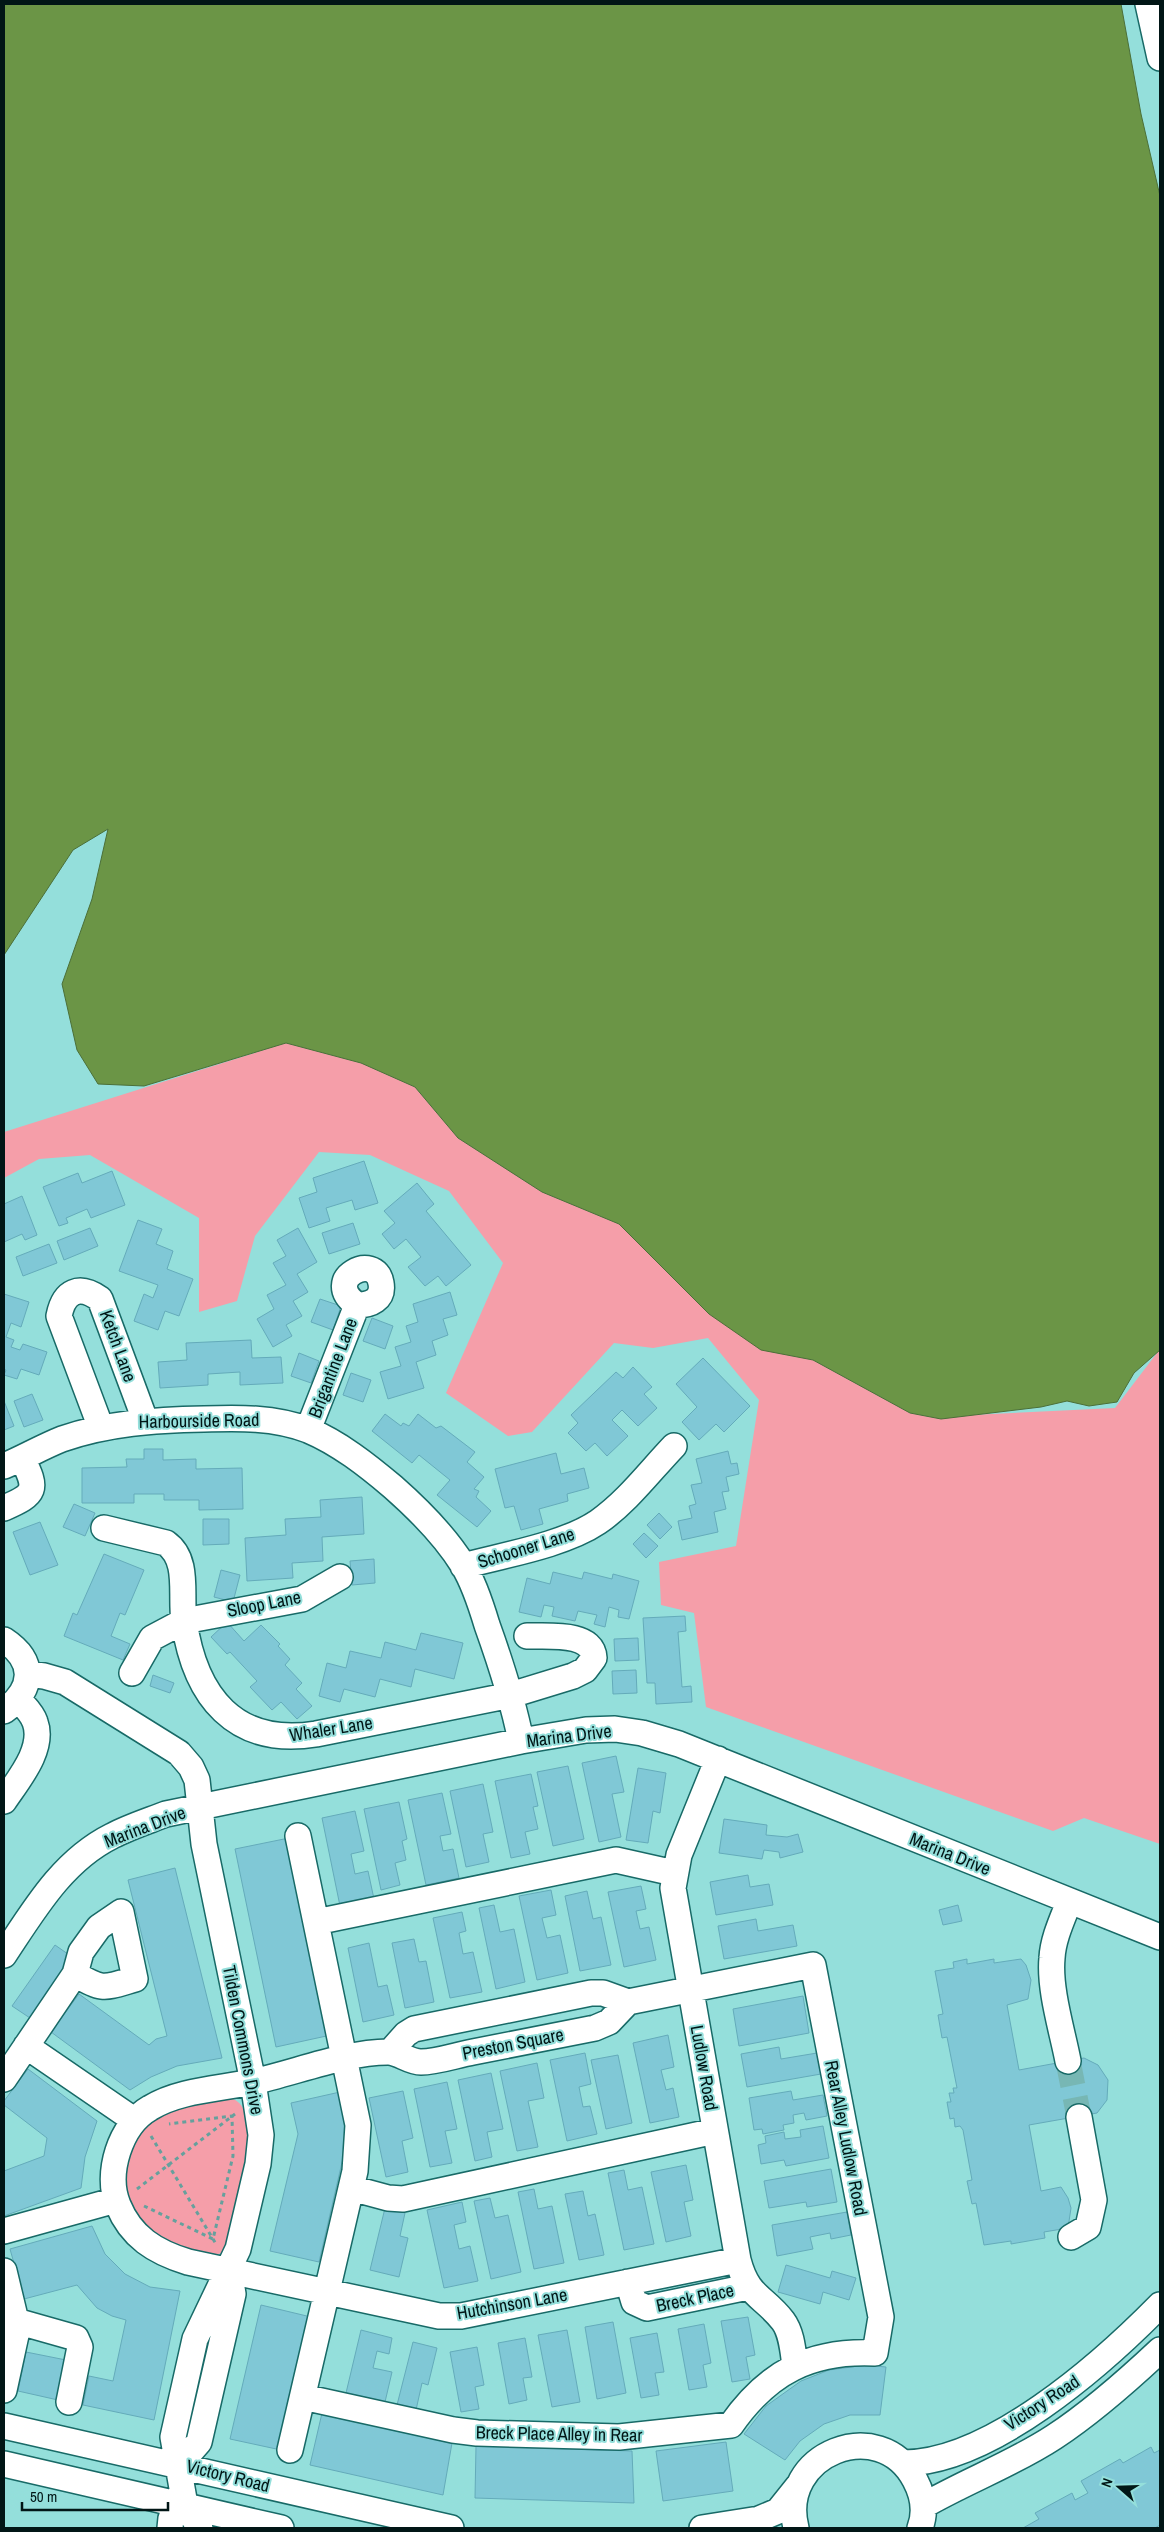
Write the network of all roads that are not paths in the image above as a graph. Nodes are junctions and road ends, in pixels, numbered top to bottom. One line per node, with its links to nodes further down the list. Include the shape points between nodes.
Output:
1 (1148, 4): 2 (street)
2 (1160, 58)
3 (357, 1305): 6 (street, Brigantine Lane)
4 (145, 1420): 5 (street, Harbourside Road); 5 (street, Ketch Lane, via 100,1299 91,1292 79,1291 67,1295 58,1316); 6 (street, Harbourside Road, via 253,1418)
5 (101, 1428): 8 (street, Harbourside Road, via 62,1440)
6 (308, 1430): 11 (street, Harbourside Road, via 373,1470 405,1497)
7 (674, 1446): 11 (street, Schooner Lane, via 617,1506 590,1527 564,1538)
8 (13, 1462): 9 (street, via 32,1479 31,1491 26,1498)
9 (4, 1508)
10 (104, 1528): 13 (street, Whaler Lane, via 166,1542 173,1548 181,1566)
11 (464, 1566): 18 (street, Harbourside Road)
12 (340, 1577): 13 (street, Sloop Lane, via 302,1599)
13 (184, 1621): 16 (street, Sloop Lane, via 152,1638); 18 (street, Whaler Lane, via 198,1674 216,1703 238,1723 266,1734 298,1737)
14 (526, 1636): 18 (street, Whaler Lane, via 580,1638 591,1646 594,1658 585,1670 573,1676)
15 (4, 1640): 17 (street, via 17,1649)
16 (132, 1673)
17 (28, 1674): 19 (street, via 26,1688); 23 (street, Tilden Commons Drive, via 65,1682 179,1753 197,1780)
18 (511, 1694): 20 (street, Harbourside Road)
19 (11, 1705): 22 (street, via 30,1712 36,1723 37,1737 27,1766)
20 (521, 1741): 21 (street, Marina Drive, via 586,1730 615,1729 679,1744); 23 (street, Marina Drive)
21 (718, 1760): 25 (street, Ludlow Road); 26 (street, Marina Drive)
22 (4, 1801)
23 (200, 1807): 29 (street, Marina Drive, via 166,1814 121,1832 87,1852 46,1892); 38 (street, Tilden Commons Drive, via 204,1844)
24 (298, 1836): 27 (street)
25 (674, 1873): 27 (street, via 616,1860); 31 (street, Ludlow Road, via 673,1888)
26 (1069, 1902): 28 (street, Marina Drive); 36 (street, via 1052,1958 1052,1980)
27 (316, 1922): 35 (street)
28 (1160, 1937)
29 (4, 1955)
30 (75, 1974): 33 (street)
31 (690, 1989): 32 (street); 41 (street, Ludlow Road); 56 (street, Rear Alley Ludlow Road, via 813,1965 881,2317 875,2353 848,2351 823,2355)
32 (628, 2002): 34 (street, Preston Square, via 603,1993 591,1993 424,2027 406,2034); 34 (street, Preston Square, via 609,2022 595,2028 421,2062)
33 (26, 2046): 37 (street); 40 (street)
34 (390, 2052): 35 (street, Preston Square)
35 (344, 2059): 38 (street, Preston Square); 42 (street, via 358,2125)
36 (1068, 2061)
37 (4, 2080)
38 (253, 2082): 40 (street, Preston Square, via 168,2099 148,2108); 48 (street, Tilden Commons Drive, via 261,2135 258,2164 238,2249)
39 (1079, 2117): 45 (street, via 1094,2200 1088,2227)
40 (142, 2127): 43 (street, Hutchinson Lane, via 123,2140 116,2158 113,2178)
41 (715, 2131): 42 (street, via 417,2197 388,2198); 46 (street, Ludlow Road)
42 (351, 2188): 51 (street)
43 (124, 2196): 44 (street); 48 (street, Hutchinson Lane, via 123,2219 150,2247 188,2262)
44 (4, 2231)
45 (1070, 2237)
46 (738, 2260): 49 (street, Hutchinson Lane); 50 (street, Ludlow Road)
47 (4, 2271): 53 (street)
48 (229, 2271): 51 (street, Hutchinson Lane); 64 (street, Tilden Commons Drive, via 195,2339 173,2436)
49 (628, 2282): 50 (street, Breck Place, via 634,2302 647,2308); 51 (street, Hutchinson Lane, via 461,2316 421,2313)
50 (748, 2287): 56 (street, Ludlow Road, via 786,2326)
51 (327, 2292): 58 (street)
52 (1160, 2305): 54 (street, Victory Road)
53 (16, 2321): 57 (street); 59 (street, via 76,2338 80,2347)
54 (1128, 2337): 55 (street); 62 (street, Victory Road, via 1056,2397 992,2436 940,2460)
55 (1156, 2361): 67 (street, Victory Road, via 1054,2437)
56 (795, 2366): 58 (street, Breck Place Alley in Rear, via 765,2386 742,2408 731,2425 626,2437 453,2430)
57 (4, 2390)
58 (303, 2397): 61 (street)
59 (69, 2402)
60 (4, 2426): 64 (street, Victory Road)
61 (290, 2450)
62 (903, 2463): 65 (street, via 886,2452 864,2446 846,2447 818,2460); 67 (street, via 919,2488)
63 (4, 2464): 66 (street)
64 (179, 2464): 66 (street, Tilden Commons Drive); 72 (street, Victory Road)
65 (799, 2484): 73 (street, via 778,2511 758,2519); 74 (street, via 794,2507)
66 (185, 2505): 68 (street); 69 (street, via 171,2518); 70 (street)
67 (922, 2517)
68 (248, 2525): 71 (street)
69 (170, 2528)
70 (200, 2528)
71 (281, 2528)
72 (452, 2528)
73 (702, 2528)
74 (796, 2528)

